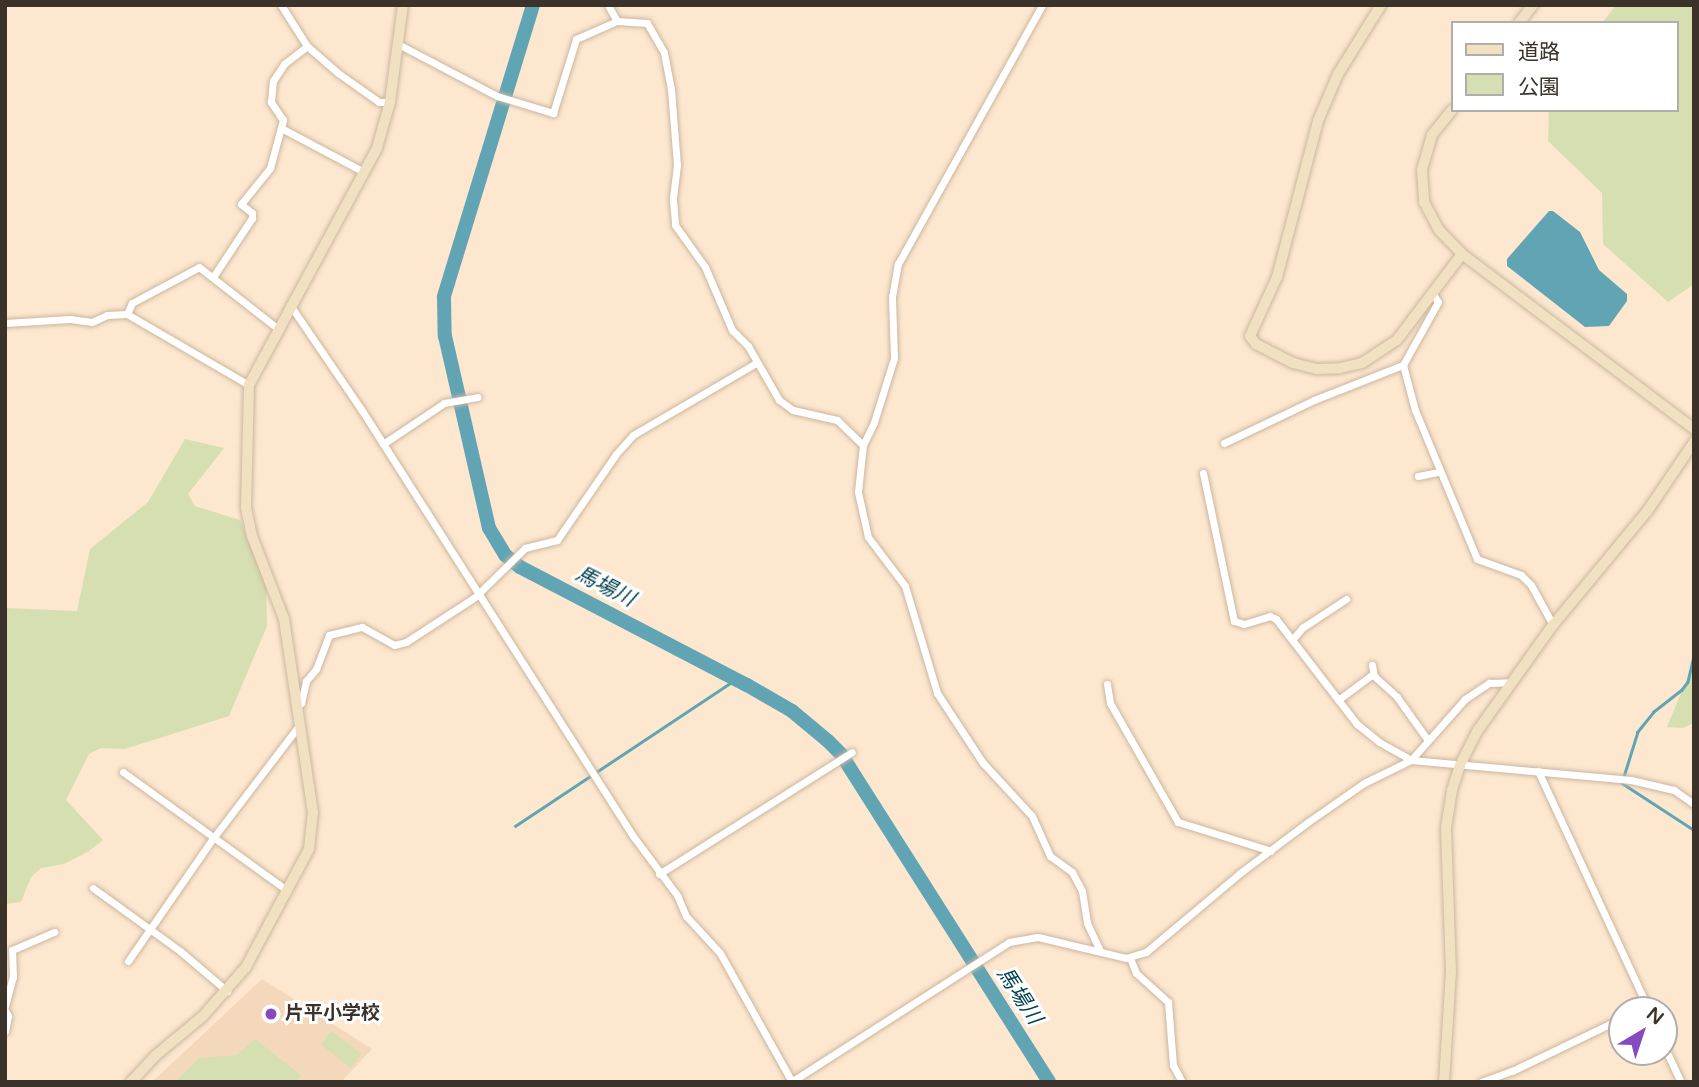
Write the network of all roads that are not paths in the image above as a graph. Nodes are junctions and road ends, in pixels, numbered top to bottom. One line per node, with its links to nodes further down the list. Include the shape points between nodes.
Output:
1 (281, 5): 10 (street)
2 (403, 5): 9 (street)
3 (608, 5): 7 (street)
4 (1042, 5): 30 (street, via 898,264 892,297 895,350)
5 (1381, 5): 17 (street, via 1338,74 1318,121 1277,277 1251,336 1256,344 1293,363 1317,369 1362,363 1386,349)
6 (1533, 5): 8 (street)
7 (617, 21): 9 (street, via 576,39 556,111 547,113 497,96); 22 (street, via 647,23 664,53 677,165 675,225 698,254 732,330 748,346)
8 (1521, 21)
9 (398, 44): 11 (street)
10 (307, 46): 11 (street, via 380,102); 13 (street, via 281,67 270,88 271,102 283,120)
11 (390, 102): 14 (street, via 377,148)
12 (1450, 112): 15 (street, via 1425,151 1424,202 1439,230)
13 (281, 128): 14 (street); 16 (street, via 267,175 241,204 252,218)
14 (364, 172): 18 (street)
15 (1462, 254): 17 (street); 26 (street)
16 (213, 277): 19 (street, via 195,268 132,303); 21 (street)
17 (1433, 294): 23 (street, via 1438,302)
18 (290, 305): 21 (street); 29 (street)
19 (127, 314): 20 (street, via 92,322 70,319); 24 (street)
20 (5, 324)
21 (278, 328): 24 (street)
22 (756, 363): 30 (street, via 785,405 837,420); 34 (street, via 634,435 615,454 562,536 531,546)
23 (1403, 365): 28 (street); 31 (street)
24 (249, 385): 41 (street, via 246,508 252,536 279,603)
25 (477, 397): 29 (street, via 444,403)
26 (1694, 429)
27 (1694, 442): 36 (street, via 1648,510)
28 (1224, 443)
29 (383, 444): 34 (street)
30 (863, 445): 57 (street, via 858,492 868,537 905,586 937,694 983,763 1032,817 1050,856 1072,872)
31 (1438, 472): 33 (street); 36 (street, via 1477,559 1521,575)
32 (1203, 473): 37 (street, via 1234,621 1244,624 1273,617)
33 (1418, 476)
34 (478, 592): 41 (street, via 401,644 394,645 362,627 329,635); 52 (street)
35 (1346, 600): 37 (street, via 1302,628)
36 (1553, 625): 38 (street)
37 (1292, 640): 40 (street)
38 (1513, 682): 43 (street, via 1503,680 1482,687); 46 (street, via 1478,730)
39 (1107, 684): 51 (street, via 1110,703 1178,821)
40 (1338, 700): 43 (street, via 1373,669); 45 (street, via 1371,736)
41 (297, 707): 42 (street)
42 (300, 724): 50 (street); 54 (street, via 312,834)
43 (1427, 739): 45 (street)
44 (852, 752): 52 (street)
45 (1411, 760): 46 (street); 51 (street, via 1364,783)
46 (1460, 765): 47 (street); 69 (street, via 1446,828 1451,972)
47 (1538, 771): 49 (street, via 1654,785 1674,790); 61 (street)
48 (123, 772): 50 (street)
49 (1694, 804)
50 (214, 837): 54 (street); 55 (street)
51 (1271, 851): 58 (street, via 1152,948)
52 (659, 874): 67 (street, via 677,895 691,923 720,953)
53 (93, 888): 55 (street)
54 (288, 891): 60 (street)
55 (151, 929): 59 (street); 60 (street)
56 (54, 932): 62 (street, via 12,950 13,977)
57 (1100, 951): 58 (street); 67 (street, via 1028,936 1009,942)
58 (1130, 958): 68 (street, via 1136,973 1168,1002 1173,1065)
59 (128, 961)
60 (228, 992): 66 (street)
61 (1642, 996)
62 (5, 1008): 64 (street)
63 (1608, 1025): 70 (street)
64 (5, 1031)
65 (1673, 1066): 71 (street)
66 (131, 1082)
67 (792, 1082)
68 (1182, 1082)
69 (1444, 1082)
70 (1481, 1082)
71 (1681, 1082)

